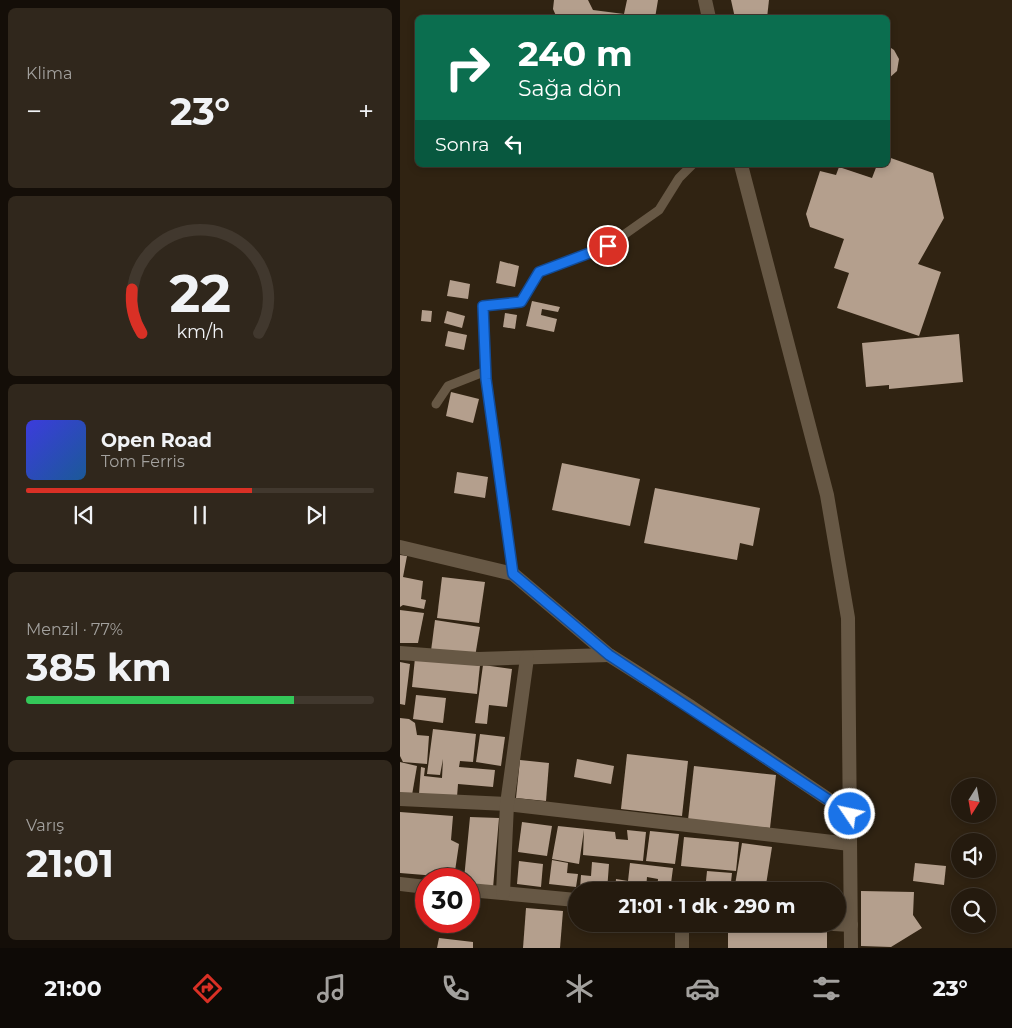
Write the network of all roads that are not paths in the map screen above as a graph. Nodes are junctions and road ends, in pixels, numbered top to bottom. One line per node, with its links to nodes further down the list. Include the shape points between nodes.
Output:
1 (705, 0): 2 (street)
2 (708, 15)
3 (690, 167): 5 (lane, via 659,210 608,246 539,272 521,302 483,306)
4 (742, 167): 14 (street, via 827,495 846,608)
5 (486, 372): 6 (lane, via 448,386); 8 (lane)
6 (436, 404)
7 (400, 547): 8 (street)
8 (513, 574): 10 (street)
9 (400, 653): 11 (street, via 478,659)
10 (609, 655): 11 (street); 14 (street)
11 (527, 658): 13 (street)
12 (400, 799): 13 (street)
13 (507, 804): 15 (street); 19 (street)
14 (850, 814): 15 (street)
15 (850, 844): 22 (street)
16 (400, 884): 17 (street)
17 (415, 885)
18 (480, 891): 19 (street)
19 (503, 893): 20 (street)
20 (568, 899)
21 (846, 925): 22 (street)
22 (852, 925): 25 (street)
23 (682, 932): 24 (street)
24 (682, 948)
25 (852, 948)

